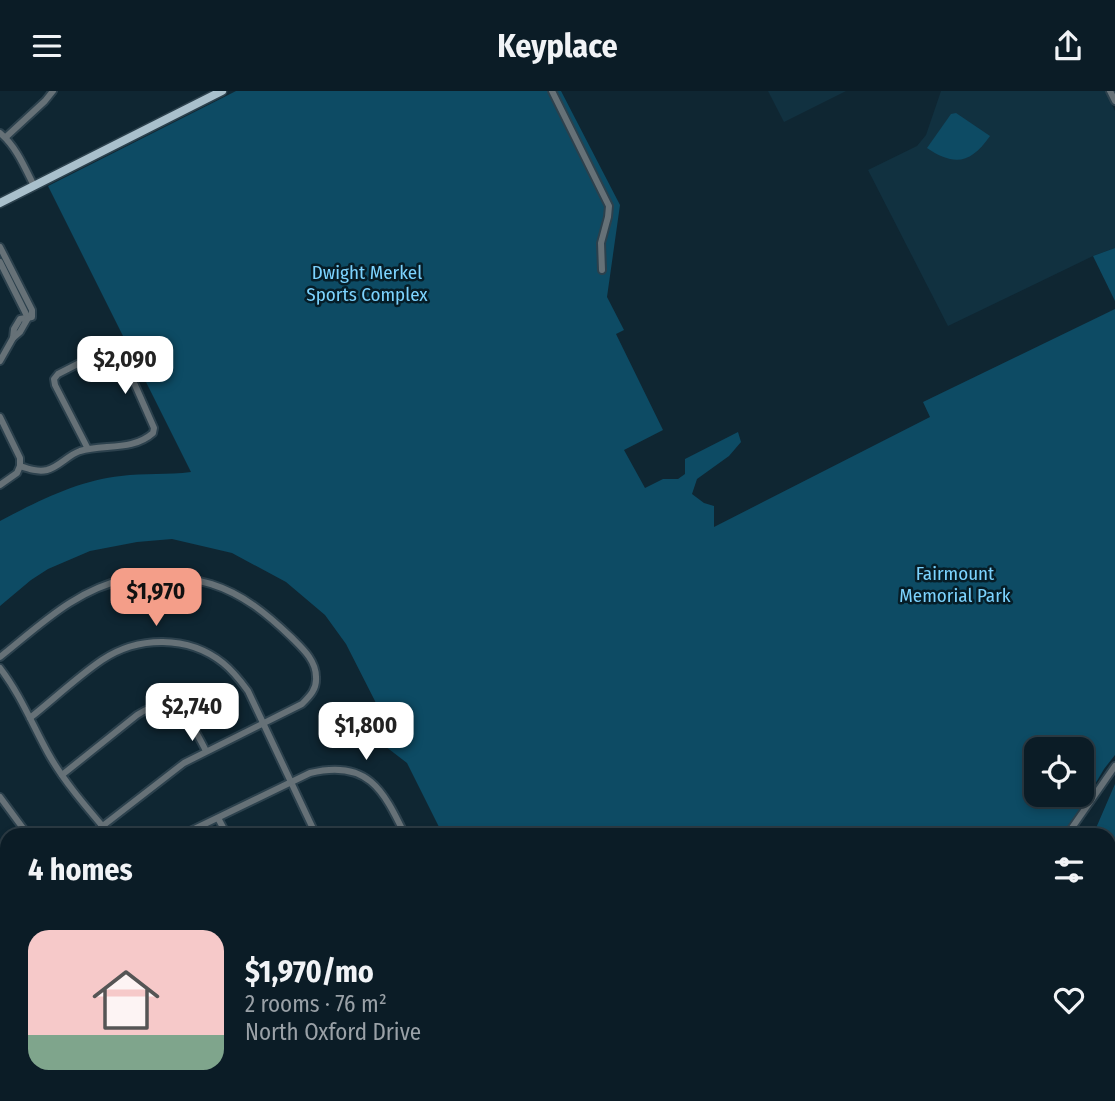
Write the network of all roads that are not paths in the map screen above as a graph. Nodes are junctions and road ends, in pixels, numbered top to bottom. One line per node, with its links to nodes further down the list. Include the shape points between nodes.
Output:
1 (53, 91): 6 (street)
2 (222, 91): 7 (main road)
3 (552, 91): 11 (street, via 609,206 600,252)
4 (1110, 91): 5 (street)
5 (1115, 101)
6 (3, 135): 7 (street)
7 (34, 186): 8 (main road)
8 (0, 203)
9 (0, 248): 12 (street)
10 (0, 262): 12 (street)
11 (602, 270)
12 (18, 289): 13 (street, via 30,317 20,319)
13 (0, 361)
14 (0, 417): 16 (street)
15 (88, 449): 15 (street, via 54,379 111,348 135,385 153,433 136,443); 16 (street, via 45,470)
16 (20, 466): 17 (street, via 18,473)
17 (0, 485)
18 (0, 657): 21 (street, via 85,593 144,576 200,581 231,591 268,615 313,662 315,688 302,704)
19 (0, 668): 20 (street)
20 (30, 717): 21 (street, via 103,660 124,649 159,641 202,650 220,661 236,674); 24 (street)
21 (264, 722): 22 (street); 25 (street)
22 (206, 751): 24 (street, via 186,715 159,705 137,715); 28 (street)
23 (1115, 766): 35 (street)
24 (62, 775): 28 (street)
25 (290, 782): 27 (street); 33 (street); 34 (street, via 326,769 359,774 384,795)
26 (0, 797): 29 (street)
27 (218, 818): 31 (street); 32 (street)
28 (102, 826): 30 (street)
29 (23, 828)
30 (100, 828)
31 (197, 828)
32 (223, 828)
33 (313, 828)
34 (401, 828)
35 (1072, 828)

